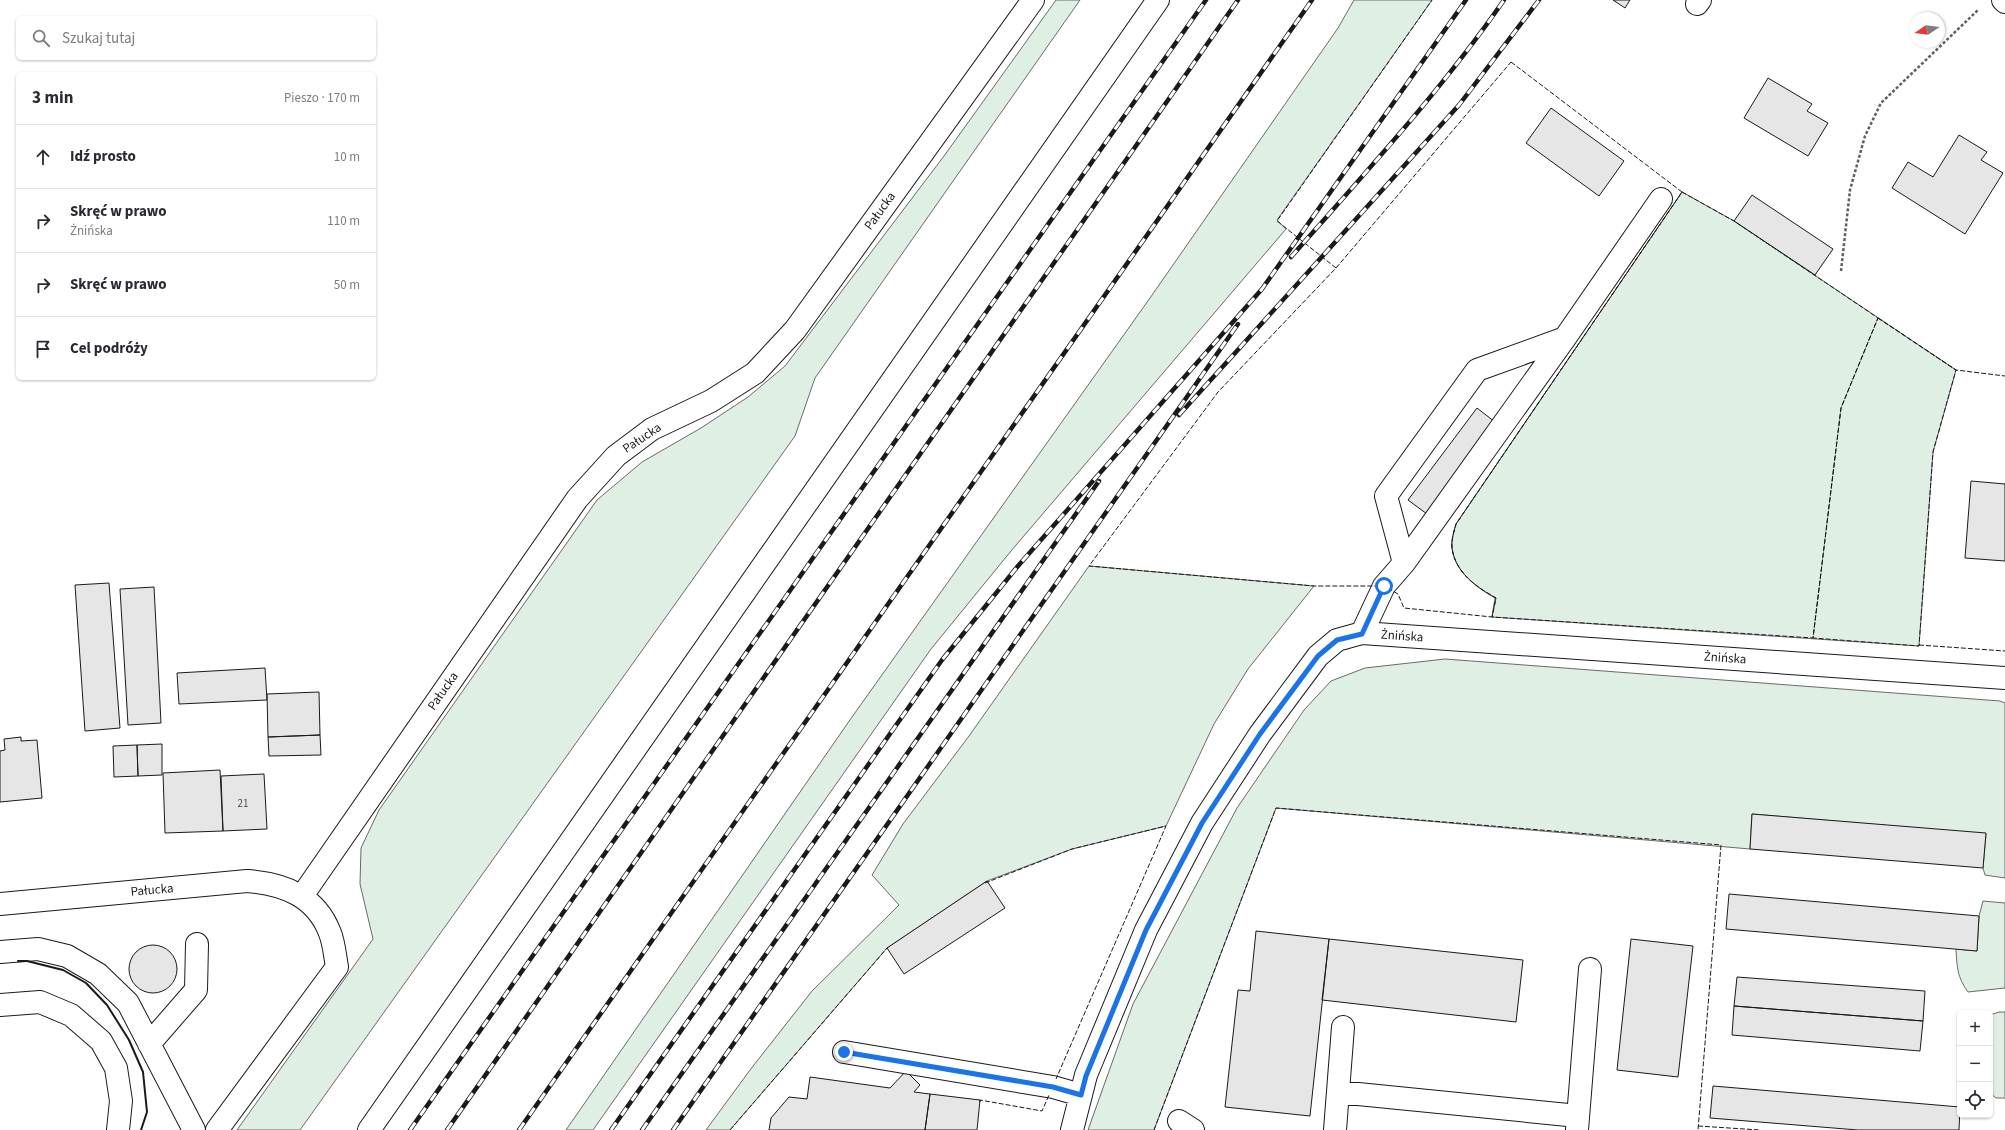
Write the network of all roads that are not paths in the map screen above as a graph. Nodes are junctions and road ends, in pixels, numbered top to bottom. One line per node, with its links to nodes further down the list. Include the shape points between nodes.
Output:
1 (1033, 0): 8 (street, Pałucka, via 795,330 754,373 711,401 652,429 616,456 577,499)
2 (1158, 0): 23 (street)
3 (1661, 199): 4 (street)
4 (1566, 338): 5 (street); 5 (street, via 1477,370 1386,496)
5 (1404, 563): 6 (street, via 1384,586)
6 (1362, 634): 7 (street, Żnińska); 18 (street, Żnińska, via 1337,640 1318,656 1260,734 1202,823 1146,930 1086,1076)
7 (2005, 678)
8 (302, 896): 9 (street, Pałucka, via 270,883 247,881); 22 (street, Pałucka, via 318,911 330,934 337,967)
9 (0, 904)
10 (197, 944): 15 (street, via 196,990)
11 (0, 952): 15 (street, via 38,949 66,956 98,974 128,1003)
12 (1590, 968): 19 (street)
13 (0, 1005): 20 (street, via 40,1002 71,1015 100,1041 116,1068 121,1102)
14 (1344, 1027): 17 (street)
15 (149, 1044): 21 (street)
16 (844, 1052): 18 (street, via 1053,1087)
17 (1338, 1092): 19 (street); 25 (street)
18 (1081, 1095): 24 (street, Żnińska)
19 (1577, 1123)
20 (118, 1130)
21 (194, 1130)
22 (217, 1130)
23 (369, 1130)
24 (1072, 1130)
25 (1335, 1130)

